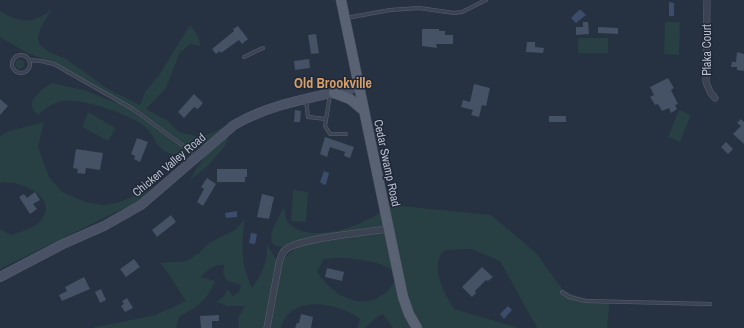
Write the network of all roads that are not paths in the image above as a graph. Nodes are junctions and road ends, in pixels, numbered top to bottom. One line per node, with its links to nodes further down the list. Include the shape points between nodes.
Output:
1 (341, 0): 4 (main road, Cedar Swamp Road)
2 (486, 0): 4 (lane, via 462,12 419,8 390,10)
3 (707, 0): 10 (street, Plaka Court, via 706,82)
4 (345, 19): 8 (main road, Cedar Swamp Road)
5 (263, 48): 6 (lane)
6 (244, 57)
7 (30, 60): 7 (lane, via 24,55 18,55 13,61 13,67 23,72 30,66); 15 (lane, via 54,64 109,95 133,109)
8 (358, 87): 9 (main road, Chicken Valley Road); 12 (main road, Cedar Swamp Road)
9 (332, 93): 11 (main road, Chicken Valley Road); 12 (main road, via 350,99); 13 (lane)
10 (715, 98)
11 (306, 99): 13 (lane, via 308,117); 15 (main road, Chicken Valley Road, via 277,107 234,125)
12 (363, 110): 16 (main road, Cedar Swamp Road)
13 (326, 119): 14 (lane, via 325,126 330,134)
14 (346, 134)
15 (199, 157): 17 (main road, Chicken Valley Road, via 127,214)
16 (388, 229): 20 (street, via 295,244 284,251 279,263); 21 (main road, Cedar Swamp Road, via 403,297)
17 (0, 277)
18 (562, 292): 19 (lane, via 586,301)
19 (710, 304)
20 (267, 328)
21 (417, 328)

